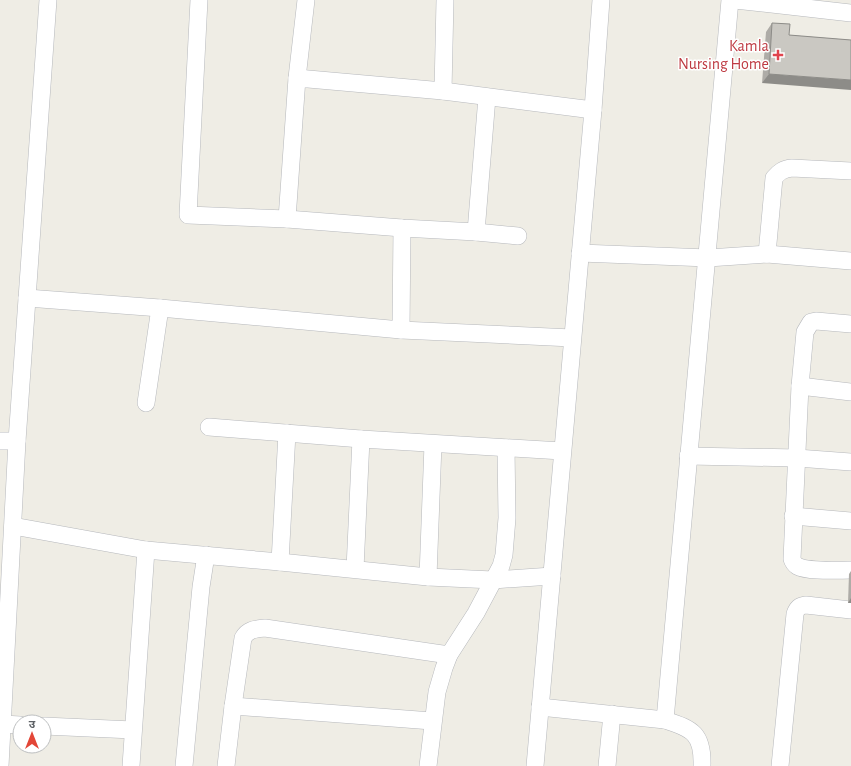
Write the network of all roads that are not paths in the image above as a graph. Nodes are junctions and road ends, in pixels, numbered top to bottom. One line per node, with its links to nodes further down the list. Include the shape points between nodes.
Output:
1 (48, 0): 22 (street)
2 (199, 0): 14 (street, via 188,215)
3 (306, 0): 9 (street)
4 (445, 0): 10 (street)
5 (601, 0): 12 (street)
6 (730, 0): 20 (street)
7 (735, 0): 8 (street)
8 (851, 13)
9 (298, 78): 10 (street); 14 (street)
10 (443, 91): 11 (street)
11 (487, 97): 12 (street); 16 (street)
12 (593, 110): 18 (street)
13 (851, 171): 19 (street, via 792,168 779,172 774,178)
14 (287, 219): 15 (street)
15 (402, 228): 16 (street); 25 (street)
16 (476, 232): 17 (street)
17 (518, 236)
18 (580, 253): 20 (street); 26 (street)
19 (767, 254): 20 (street); 21 (street)
20 (708, 258): 38 (street)
21 (851, 261)
22 (27, 298): 23 (street); 34 (street)
23 (160, 308): 25 (street); 29 (street)
24 (851, 324): 27 (street, via 816,321 809,324 805,332)
25 (401, 330): 26 (street)
26 (572, 338): 37 (street)
27 (800, 386): 28 (street); 39 (street)
28 (851, 392)
29 (146, 403)
30 (209, 427): 31 (street)
31 (287, 433): 32 (street); 46 (street)
32 (361, 439): 35 (street); 47 (street)
33 (0, 441): 34 (street)
34 (17, 441): 43 (street)
35 (433, 444): 36 (street); 50 (street)
36 (506, 448): 37 (street); 51 (street, via 506,541 501,566)
37 (562, 451): 49 (street)
38 (688, 456): 39 (street); 58 (street)
39 (797, 458): 40 (street); 41 (street)
40 (851, 462)
41 (794, 516): 42 (street); 48 (street, via 792,559 796,566 804,569)
42 (851, 521)
43 (13, 526): 44 (street); 56 (street)
44 (146, 550): 45 (street); 62 (street)
45 (206, 555): 46 (street); 65 (street)
46 (280, 562): 47 (street)
47 (355, 569): 50 (street)
48 (851, 570)
49 (552, 576): 51 (street); 55 (street)
50 (428, 577): 51 (street)
51 (493, 580): 53 (street, via 476,613)
52 (851, 610): 71 (street, via 806,605 797,608)
53 (449, 655): 54 (street, via 265,628 254,629 243,638); 59 (street, via 437,692)
54 (233, 706): 59 (street); 66 (street)
55 (540, 707): 57 (street); 68 (street)
56 (12, 714)
57 (612, 714): 58 (street); 69 (street)
58 (665, 720): 70 (street, via 684,726 696,734 703,752)
59 (432, 721): 67 (street)
60 (12, 724): 63 (street)
61 (52, 726): 62 (street)
62 (133, 730): 64 (street)
63 (0, 766)
64 (131, 766)
65 (184, 766)
66 (226, 766)
67 (428, 766)
68 (535, 766)
69 (607, 766)
70 (702, 766)
71 (780, 766)

